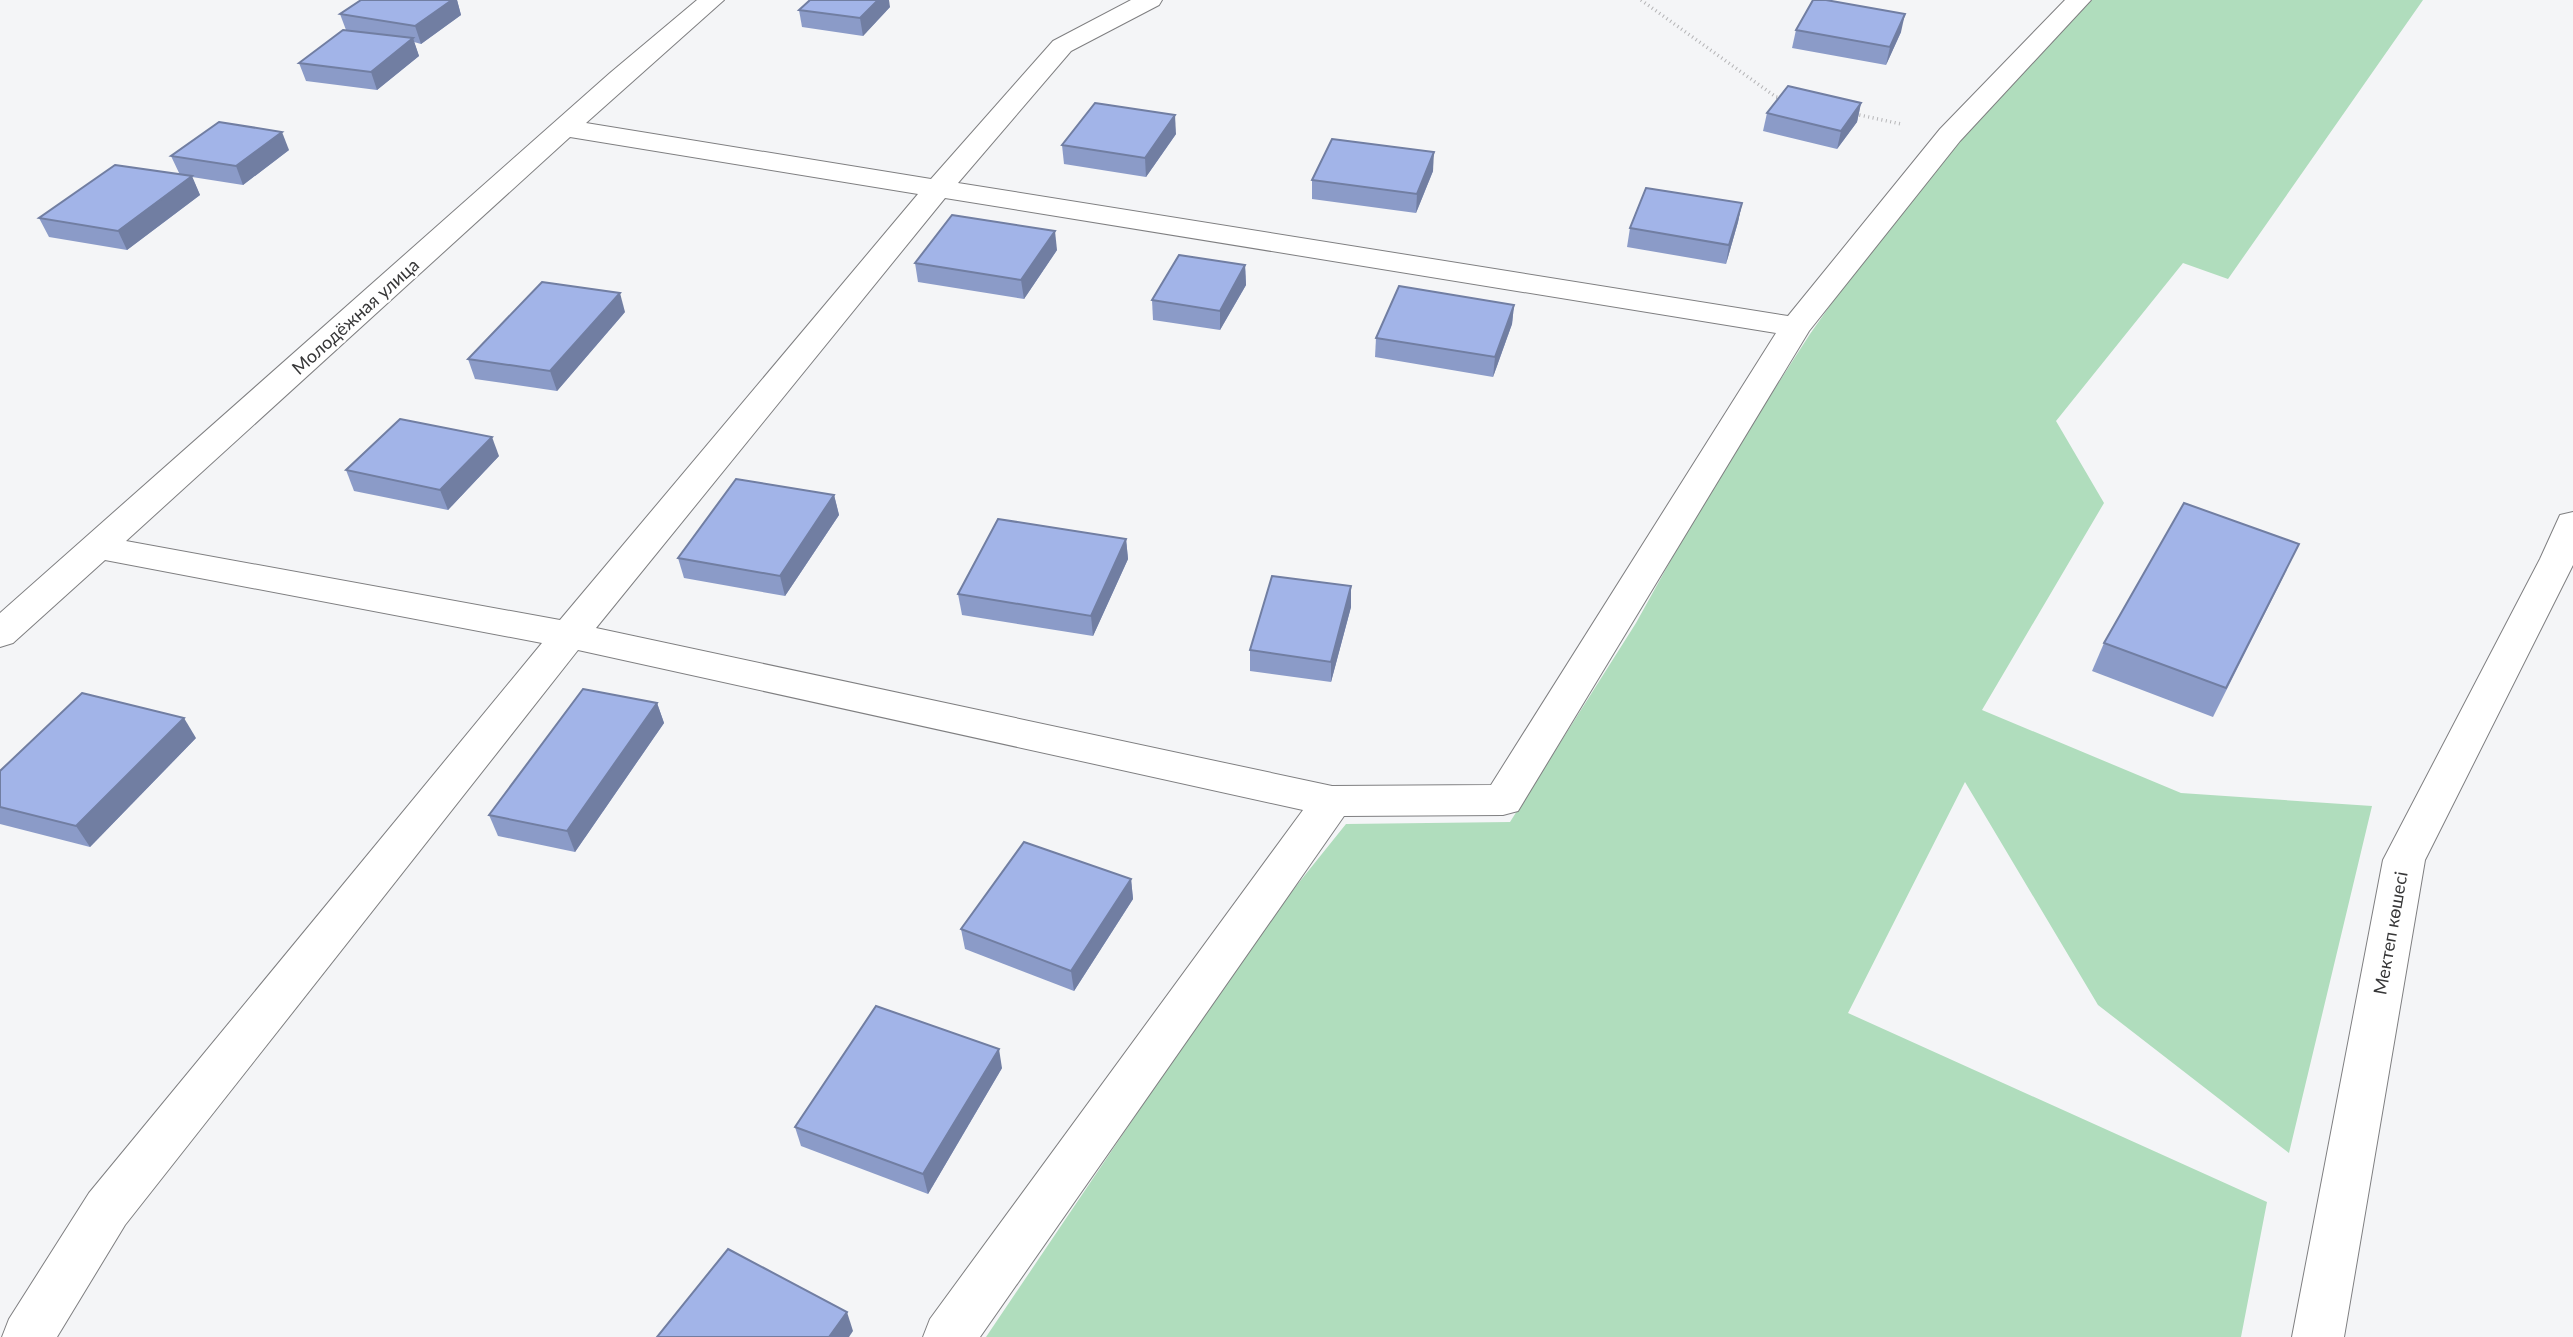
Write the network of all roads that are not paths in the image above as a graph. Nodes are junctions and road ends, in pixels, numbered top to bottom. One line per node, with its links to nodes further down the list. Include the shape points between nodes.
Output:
1 (712, 0): 4 (street, Молодёжная улица)
2 (1150, 0): 5 (street, via 1062,46)
3 (2079, 0): 6 (street, via 1950,135)
4 (564, 128): 5 (street); 7 (street, Молодёжная улица)
5 (939, 187): 6 (street); 10 (street)
6 (1796, 327): 11 (street, via 1503,800)
7 (97, 547): 9 (street, Молодёжная улица); 10 (street)
8 (2568, 549): 14 (street, Мектеп көшесі, via 2404,860)
9 (0, 634)
10 (569, 635): 11 (street); 12 (street, via 107,1209)
11 (1332, 801): 13 (street)
12 (28, 1337)
13 (949, 1337)
14 (2318, 1337)

